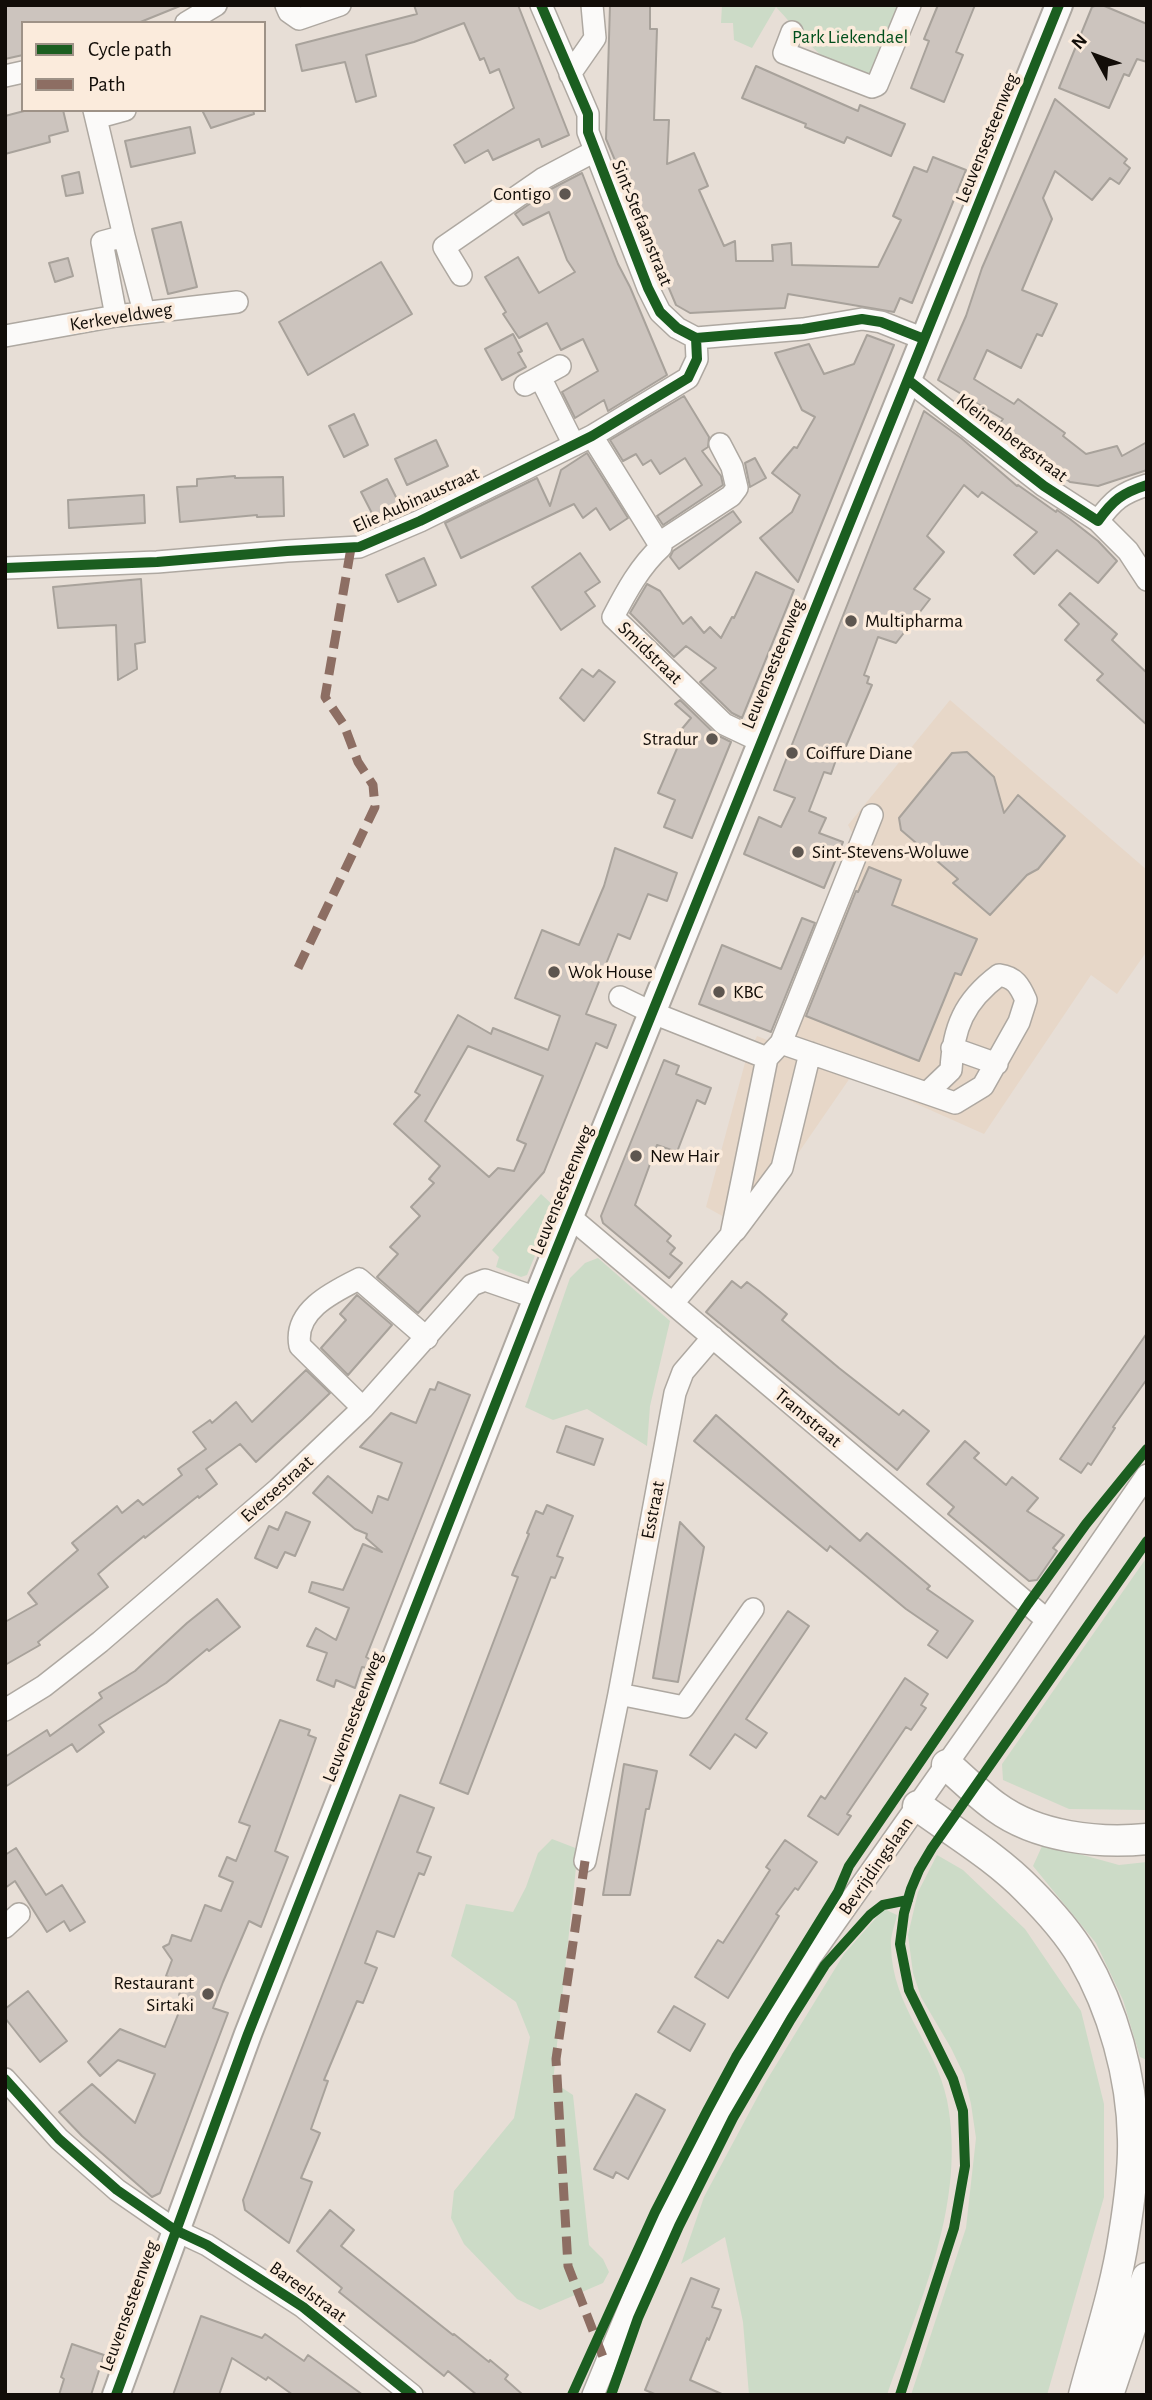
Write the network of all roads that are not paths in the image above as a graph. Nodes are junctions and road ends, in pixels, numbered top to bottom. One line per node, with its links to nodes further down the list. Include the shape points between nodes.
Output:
1 (216, 5): 8 (street)
2 (286, 5): 3 (street, via 299,19)
3 (340, 5)
4 (541, 5): 10 (street, Sint-Stefaanstraat)
5 (592, 5): 10 (street, via 595,38)
6 (910, 5): 9 (street, via 877,85 872,87 785,53)
7 (1059, 5): 20 (main road, Leuvensesteenweg)
8 (189, 21)
9 (792, 32)
10 (570, 74): 12 (street, Sint-Stefaanstraat, via 588,114)
11 (95, 114): 13 (street)
12 (595, 151): 14 (street, via 544,177 444,247); 19 (street, Sint-Stefaanstraat, via 660,312)
13 (124, 236): 16 (street); 17 (street, via 102,242)
14 (461, 275)
15 (237, 302): 16 (street, Kerkeveldweg)
16 (144, 312): 17 (street, Kerkeveldweg)
17 (116, 316): 18 (street, Kerkeveldweg)
18 (5, 336)
19 (696, 338): 20 (street, via 803,330 862,319); 23 (street, Elie Aubinaustraat, via 697,359 688,378)
20 (924, 339): 22 (main road, Leuvensesteenweg)
21 (560, 366): 23 (street, via 533,381)
22 (908, 380): 26 (street, Kleinenbergstraat, via 1044,486); 30 (main road, Leuvensesteenweg)
23 (583, 440): 27 (street); 28 (street, Elie Aubinaustraat, via 359,548)
24 (720, 444): 27 (street, via 737,488)
25 (1147, 485): 26 (street, via 1110,503)
26 (1098, 521): 29 (street, Kleinenbergstraat, via 1128,551)
27 (659, 543): 30 (street, Smidstraat, via 661,547 645,563 612,617 724,724)
28 (5, 568)
29 (1147, 580)
30 (760, 741): 33 (main road, Leuvensesteenweg)
31 (872, 816): 35 (street)
32 (620, 997): 33 (street)
33 (653, 1013): 35 (street); 39 (main road, Leuvensesteenweg)
34 (952, 1048): 37 (street); 37 (street, via 967,1008 982,988 999,975 1007,976 1021,987 1026,1000); 38 (street, via 951,1070)
35 (774, 1051): 36 (street); 40 (street)
36 (810, 1053): 38 (street); 40 (street, via 782,1168)
37 (997, 1064): 38 (street, via 983,1086 955,1103)
38 (927, 1093)
39 (569, 1216): 41 (main road, Leuvensesteenweg); 42 (street, Tramstraat)
40 (731, 1236): 42 (street)
41 (537, 1298): 44 (street, Eversestraat, via 485,1280 472,1285); 56 (main road, Leuvensesteenweg, via 247,2034)
42 (673, 1303): 43 (street, Tramstraat)
43 (713, 1337): 48 (street, Tramstraat); 49 (street, Esstraat, via 683,1372 676,1393)
44 (427, 1338): 45 (street, Eversestraat); 45 (street, via 359,1279 328,1294 309,1311 298,1335 300,1346)
45 (363, 1408): 50 (street, Eversestraat, via 278,1489 100,1642)
46 (1147, 1475): 48 (street, Bevrijdingslaan)
47 (753, 1608): 49 (street, via 684,1707)
48 (1047, 1620): 51 (street, Bevrijdingslaan)
49 (619, 1694): 54 (street, Esstraat)
50 (5, 1710)
51 (947, 1765): 52 (street, Bevrijdingslaan); 53 (highway, via 997,1808 1024,1823 1094,1840)
52 (918, 1806): 60 (street, Bevrijdingslaan, via 810,1958 727,2101 685,2180); 61 (highway, via 996,1863 1054,1918 1097,1984 1118,2045 1130,2098 1131,2180 1124,2237)
53 (1147, 1839)
54 (585, 1861)
55 (5, 2079): 56 (street, Bareelstraat, via 78,2156)
56 (175, 2230): 58 (main road, Leuvensesteenweg); 59 (street, Bareelstraat, via 207,2245 303,2307)
57 (1147, 2278): 62 (highway)
58 (116, 2395)
59 (412, 2395)
60 (593, 2395)
61 (1084, 2395)
62 (1108, 2395)

